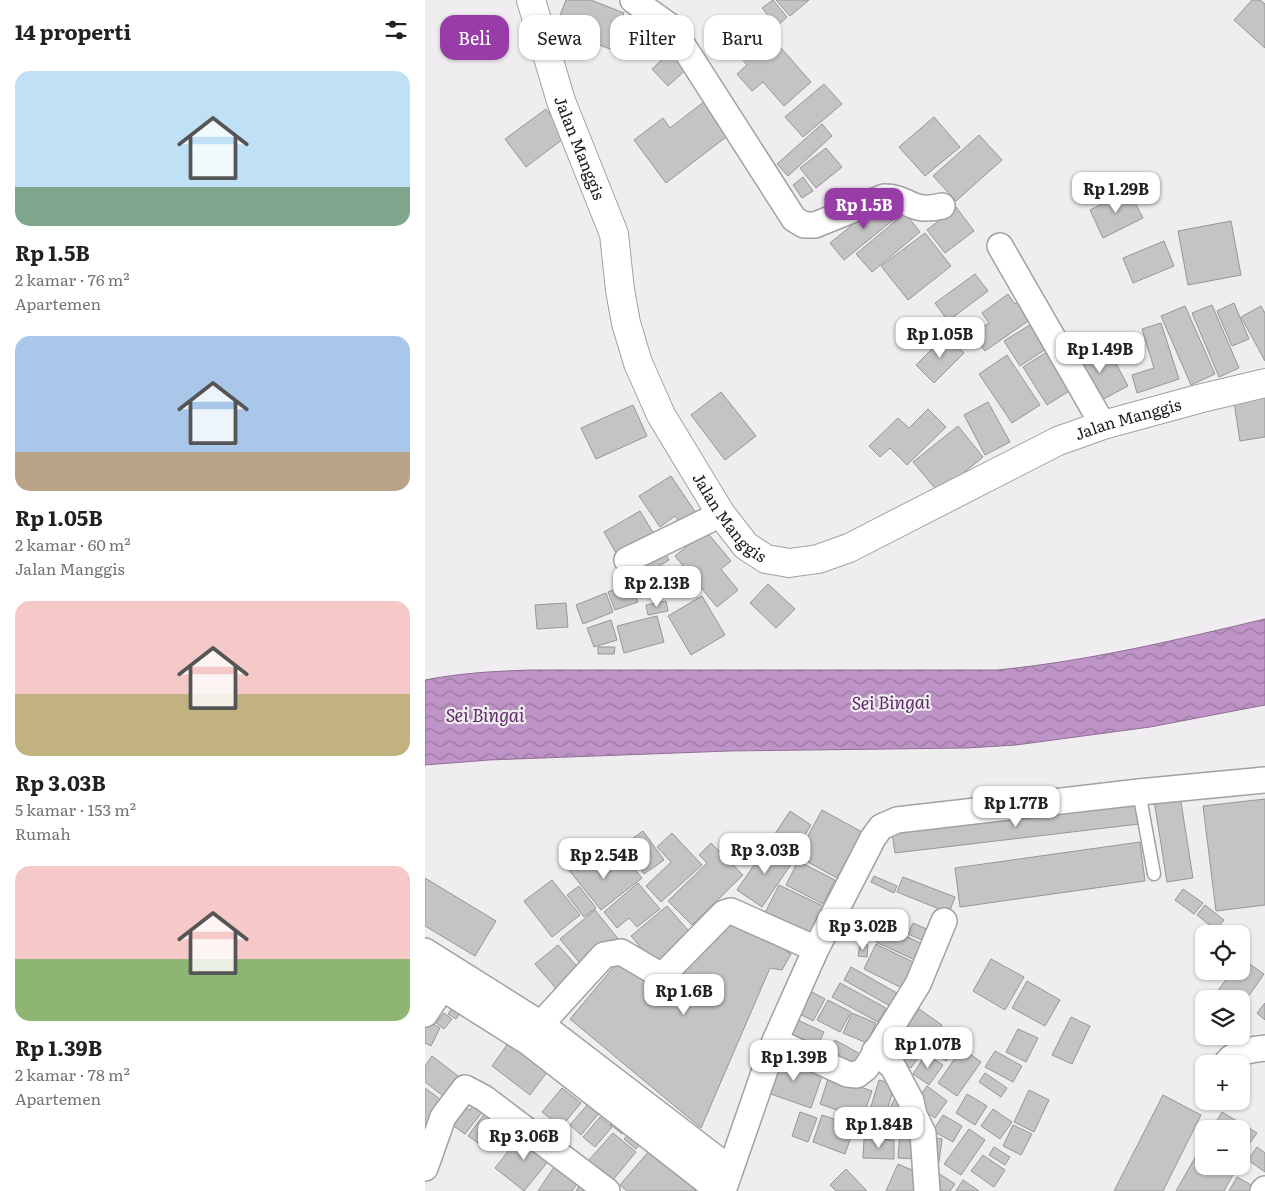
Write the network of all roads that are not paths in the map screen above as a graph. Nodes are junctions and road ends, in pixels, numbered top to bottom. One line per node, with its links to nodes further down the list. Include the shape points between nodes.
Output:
1 (531, 0): 7 (street, Jalan Manggis, via 561,101 615,234 620,290 638,363 661,416)
2 (633, 0): 3 (street, via 671,27 794,219 803,226 815,226 884,197 893,197 927,210)
3 (943, 206)
4 (1000, 246): 6 (street)
5 (1265, 383): 6 (street, Jalan Manggis)
6 (1103, 425): 7 (street, Jalan Manggis, via 1059,441 885,531 818,559 789,563 766,559 746,546)
7 (721, 514): 8 (street)
8 (627, 560)
9 (1265, 780): 10 (street)
10 (1139, 792): 11 (lane); 13 (street, via 889,822 876,833)
11 (1154, 874)
12 (944, 921): 20 (street, via 918,984)
13 (816, 949): 17 (street, via 731,911 724,913 664,974 621,952 604,955); 18 (street)
14 (425, 951): 17 (street)
15 (433, 982): 16 (street); 23 (street, via 528,1042)
16 (425, 1014)
17 (541, 1024): 23 (street)
18 (775, 1041): 20 (street, via 847,1074 857,1075 866,1068); 23 (street)
19 (1265, 1048): 21 (street)
20 (875, 1051): 25 (street, via 893,1067 923,1132)
21 (1236, 1055)
22 (425, 1168): 24 (street, via 443,1117 465,1088 484,1098)
23 (724, 1184)
24 (607, 1191)
25 (927, 1191)

